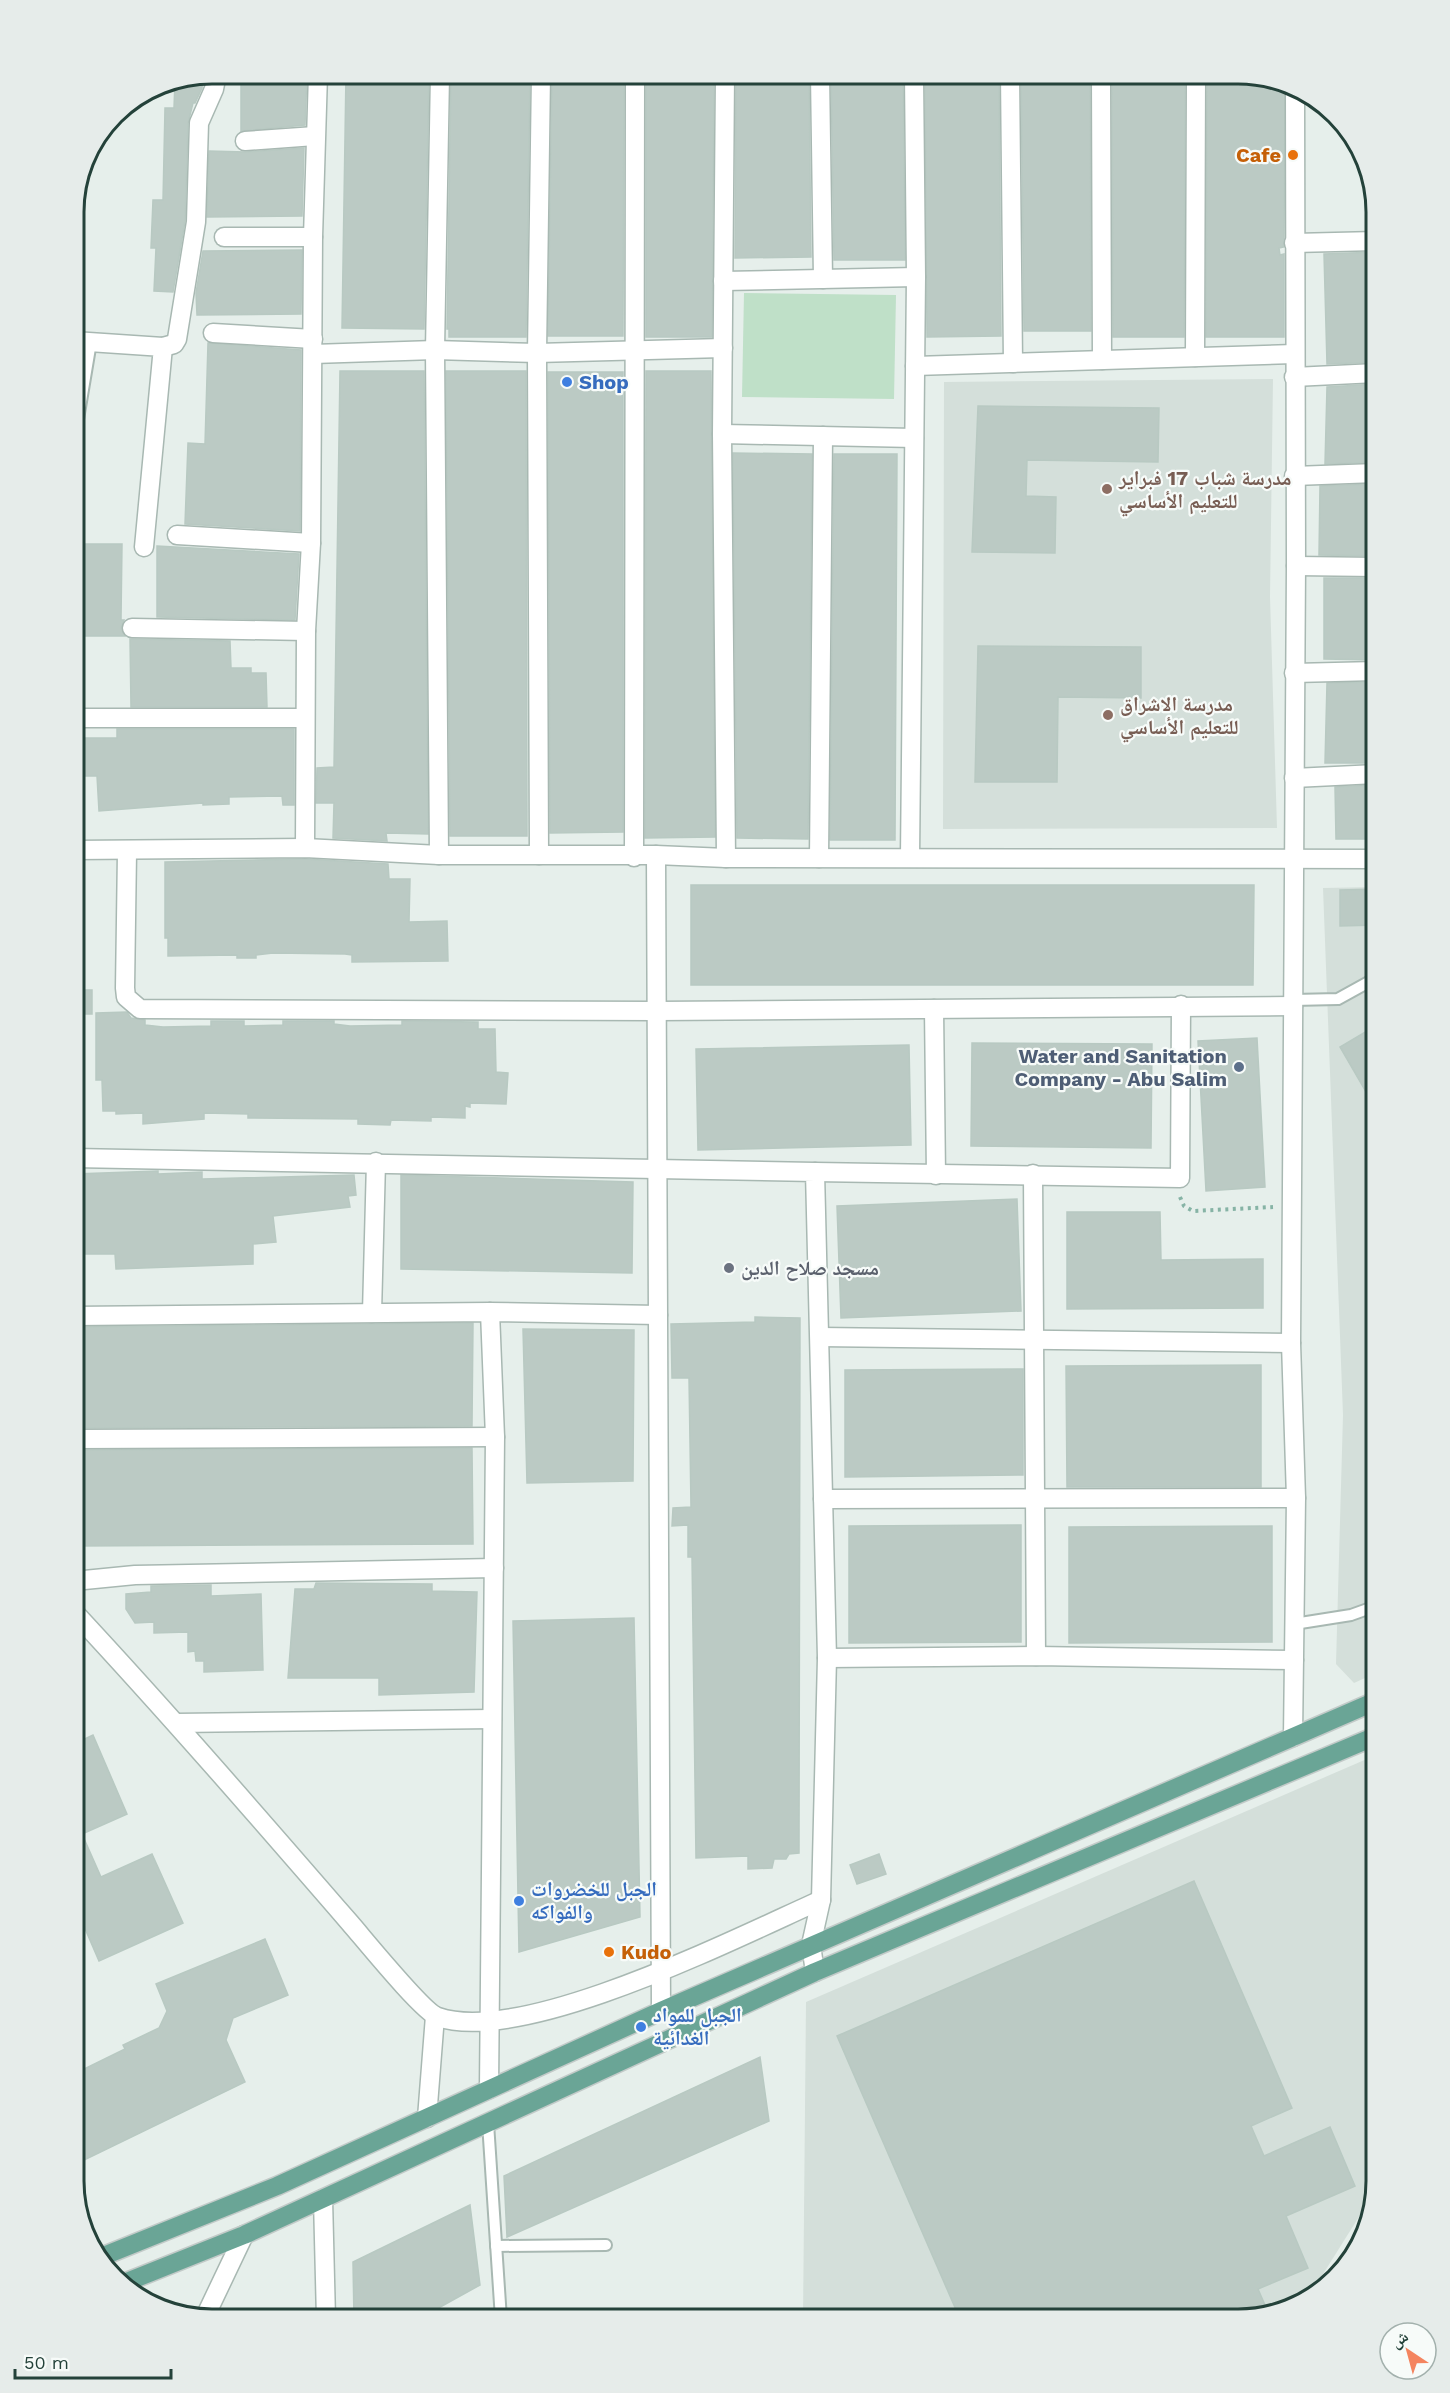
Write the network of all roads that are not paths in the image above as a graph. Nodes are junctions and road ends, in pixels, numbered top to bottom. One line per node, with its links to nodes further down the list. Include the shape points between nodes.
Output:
1 (215, 84): 24 (street, via 199,123 196,222 177,339)
2 (318, 84): 13 (street)
3 (440, 84): 27 (street)
4 (541, 84): 29 (street)
5 (635, 84): 28 (street)
6 (725, 84): 21 (street)
7 (820, 84): 20 (street)
8 (914, 84): 19 (street)
9 (1010, 84): 33 (street)
10 (1101, 84): 32 (street)
11 (1196, 84): 31 (street)
12 (1295, 97): 18 (street)
13 (315, 136): 14 (street); 16 (street)
14 (245, 141)
15 (224, 237): 16 (street)
16 (313, 237): 25 (street)
17 (1366, 241): 18 (street)
18 (1294, 243): 30 (street)
19 (916, 277): 20 (street); 34 (street)
20 (823, 279): 21 (street)
21 (723, 281): 26 (street)
22 (213, 333): 25 (street)
23 (84, 342): 24 (street)
24 (163, 347): 44 (street)
25 (313, 347): 27 (street); 43 (street)
26 (723, 348): 28 (street); 37 (street)
27 (435, 350): 29 (street); 58 (street)
28 (632, 350): 29 (street); 61 (street)
29 (537, 352): 59 (street)
30 (1294, 354): 31 (street); 36 (street)
31 (1195, 357): 32 (street)
32 (1102, 360): 33 (street)
33 (1013, 363): 34 (street)
34 (915, 366): 39 (street)
35 (1366, 374): 36 (street)
36 (1294, 377): 41 (street)
37 (722, 434): 38 (street); 63 (street)
38 (823, 436): 39 (street); 64 (street)
39 (914, 438): 62 (street)
40 (1366, 473): 41 (street)
41 (1294, 476): 45 (street)
42 (177, 535): 43 (street)
43 (311, 543): 48 (street)
44 (144, 547)
45 (1296, 566): 46 (street); 50 (street)
46 (1366, 567)
47 (132, 628): 48 (street)
48 (306, 631): 52 (street)
49 (1366, 671): 50 (street)
50 (1294, 673): 54 (street)
51 (84, 718): 52 (street)
52 (305, 718): 55 (street)
53 (1366, 775): 54 (street)
54 (1294, 778): 65 (street)
55 (305, 848): 57 (street); 58 (street)
56 (84, 850): 57 (street)
57 (128, 852): 71 (street, via 125,988 126,997 140,1009)
58 (439, 855): 59 (street)
59 (538, 855): 61 (street)
60 (656, 855): 61 (street); 63 (street); 71 (street)
61 (634, 857)
62 (910, 857): 64 (street); 65 (street)
63 (726, 858): 64 (street)
64 (819, 858)
65 (1294, 859): 66 (street); 68 (street)
66 (1366, 859)
67 (1366, 984): 68 (lane, via 1338,999)
68 (1293, 1003): 69 (street); 84 (street)
69 (1181, 1005): 70 (street); 76 (street, via 1180,1178)
70 (933, 1009): 71 (street); 77 (street)
71 (657, 1011): 74 (street)
72 (84, 1158): 73 (street)
73 (376, 1162): 74 (street); 79 (street)
74 (657, 1170): 75 (street); 80 (street)
75 (815, 1172): 77 (street); 82 (street)
76 (1033, 1174): 77 (street); 83 (street)
77 (936, 1175)
78 (490, 1312): 79 (street); 80 (street); 85 (street)
79 (372, 1313): 81 (street)
80 (658, 1315): 105 (street)
81 (84, 1316)
82 (820, 1337): 83 (street); 88 (street)
83 (1034, 1339): 84 (street); 89 (street)
84 (1291, 1343): 87 (street)
85 (495, 1437): 86 (street); 90 (street)
86 (84, 1439)
87 (1296, 1498): 89 (street); 94 (street)
88 (823, 1499): 89 (street); 96 (street)
89 (1035, 1500): 95 (street)
90 (494, 1568): 91 (street, via 135,1575); 99 (street)
91 (84, 1580)
92 (1366, 1610): 94 (lane)
93 (84, 1623): 100 (street)
94 (1294, 1624): 97 (street)
95 (1036, 1656): 96 (street); 97 (street)
96 (827, 1658): 103 (street)
97 (1294, 1660): 101 (street)
98 (1366, 1706): 101 (main road)
99 (492, 1719): 100 (street); 109 (street)
100 (177, 1723): 108 (street)
101 (1293, 1737): 104 (main road)
102 (1366, 1741): 106 (main road)
103 (821, 1900): 104 (street); 105 (street)
104 (811, 1945): 106 (street); 107 (main road)
105 (661, 1971): 107 (street); 109 (street, via 568,2005)
106 (815, 1972): 112 (main road)
107 (661, 2011): 110 (main road)
108 (435, 2016): 109 (street, via 460,2021); 111 (street)
109 (490, 2020): 110 (street)
110 (489, 2089): 111 (main road)
111 (427, 2118): 117 (main road, via 277,2186)
112 (488, 2123): 113 (main road); 116 (lane)
113 (323, 2199): 114 (main road); 120 (street)
114 (243, 2235): 118 (main road); 119 (street)
115 (606, 2245): 116 (lane)
116 (496, 2246): 121 (lane)
117 (108, 2254)
118 (132, 2280)
119 (209, 2309)
120 (326, 2309)
121 (500, 2309)

